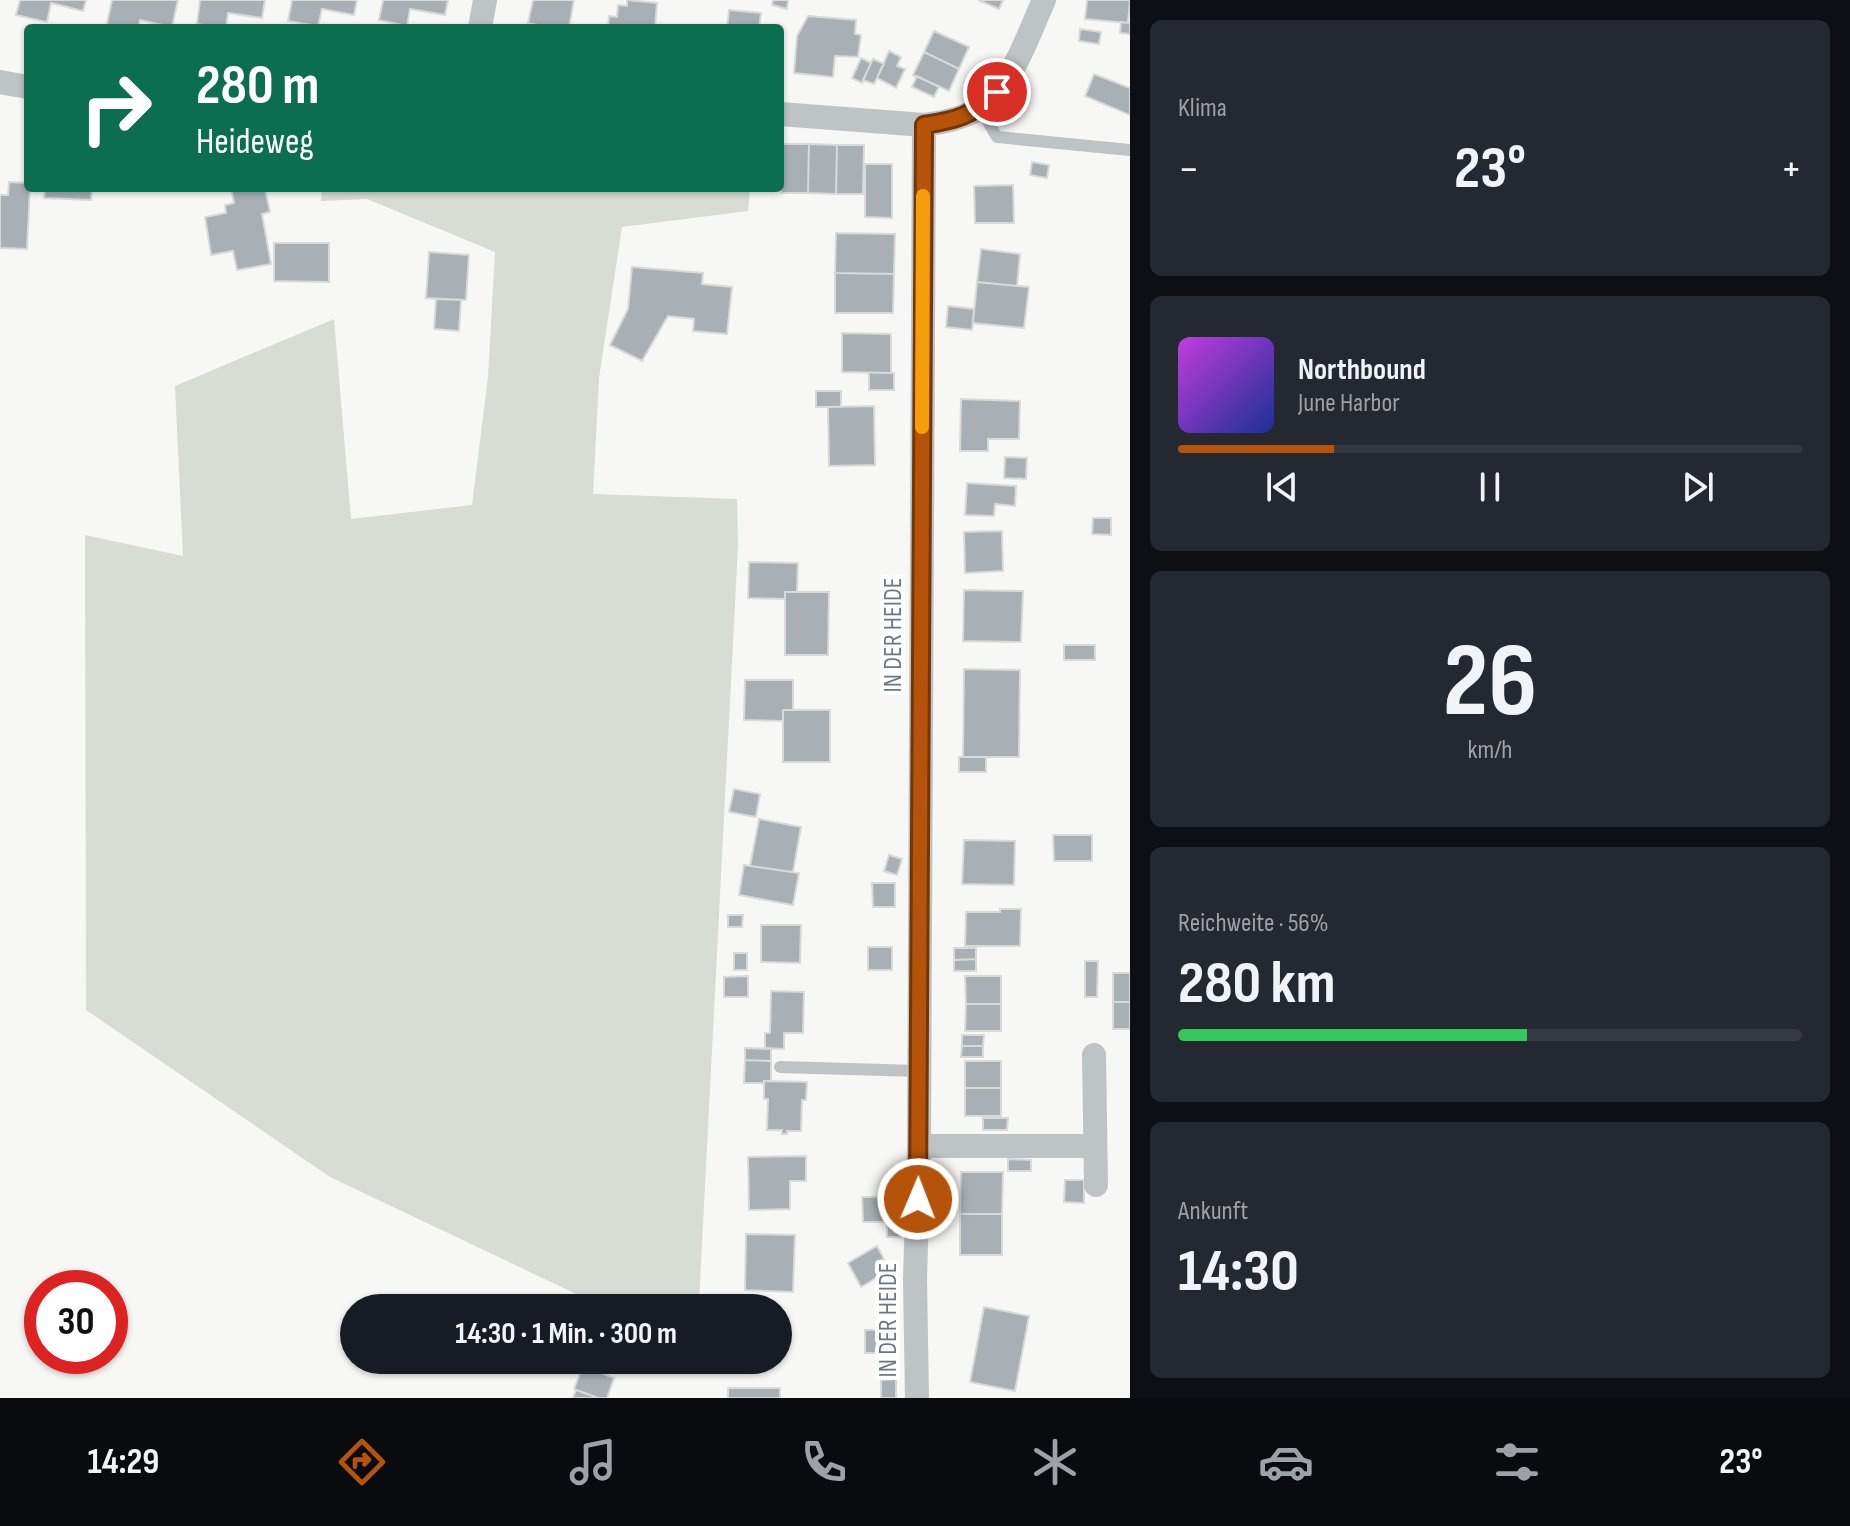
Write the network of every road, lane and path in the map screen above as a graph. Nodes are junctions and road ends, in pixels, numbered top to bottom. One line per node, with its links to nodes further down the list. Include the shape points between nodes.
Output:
1 (485, 0): 3 (street)
2 (1044, 0): 6 (street, via 1012,70)
3 (481, 24)
4 (0, 82): 5 (street)
5 (24, 86)
6 (980, 108): 8 (street); 9 (lane, via 997,137)
7 (784, 114): 8 (street)
8 (924, 125): 12 (street, IN DER HEIDE)
9 (1130, 150)
10 (1094, 1055): 14 (street)
11 (780, 1067): 12 (lane)
12 (919, 1071): 13 (street, IN DER HEIDE)
13 (919, 1146): 14 (street); 16 (street, IN DER HEIDE)
14 (1095, 1146): 15 (street)
15 (1096, 1185)
16 (917, 1398)

